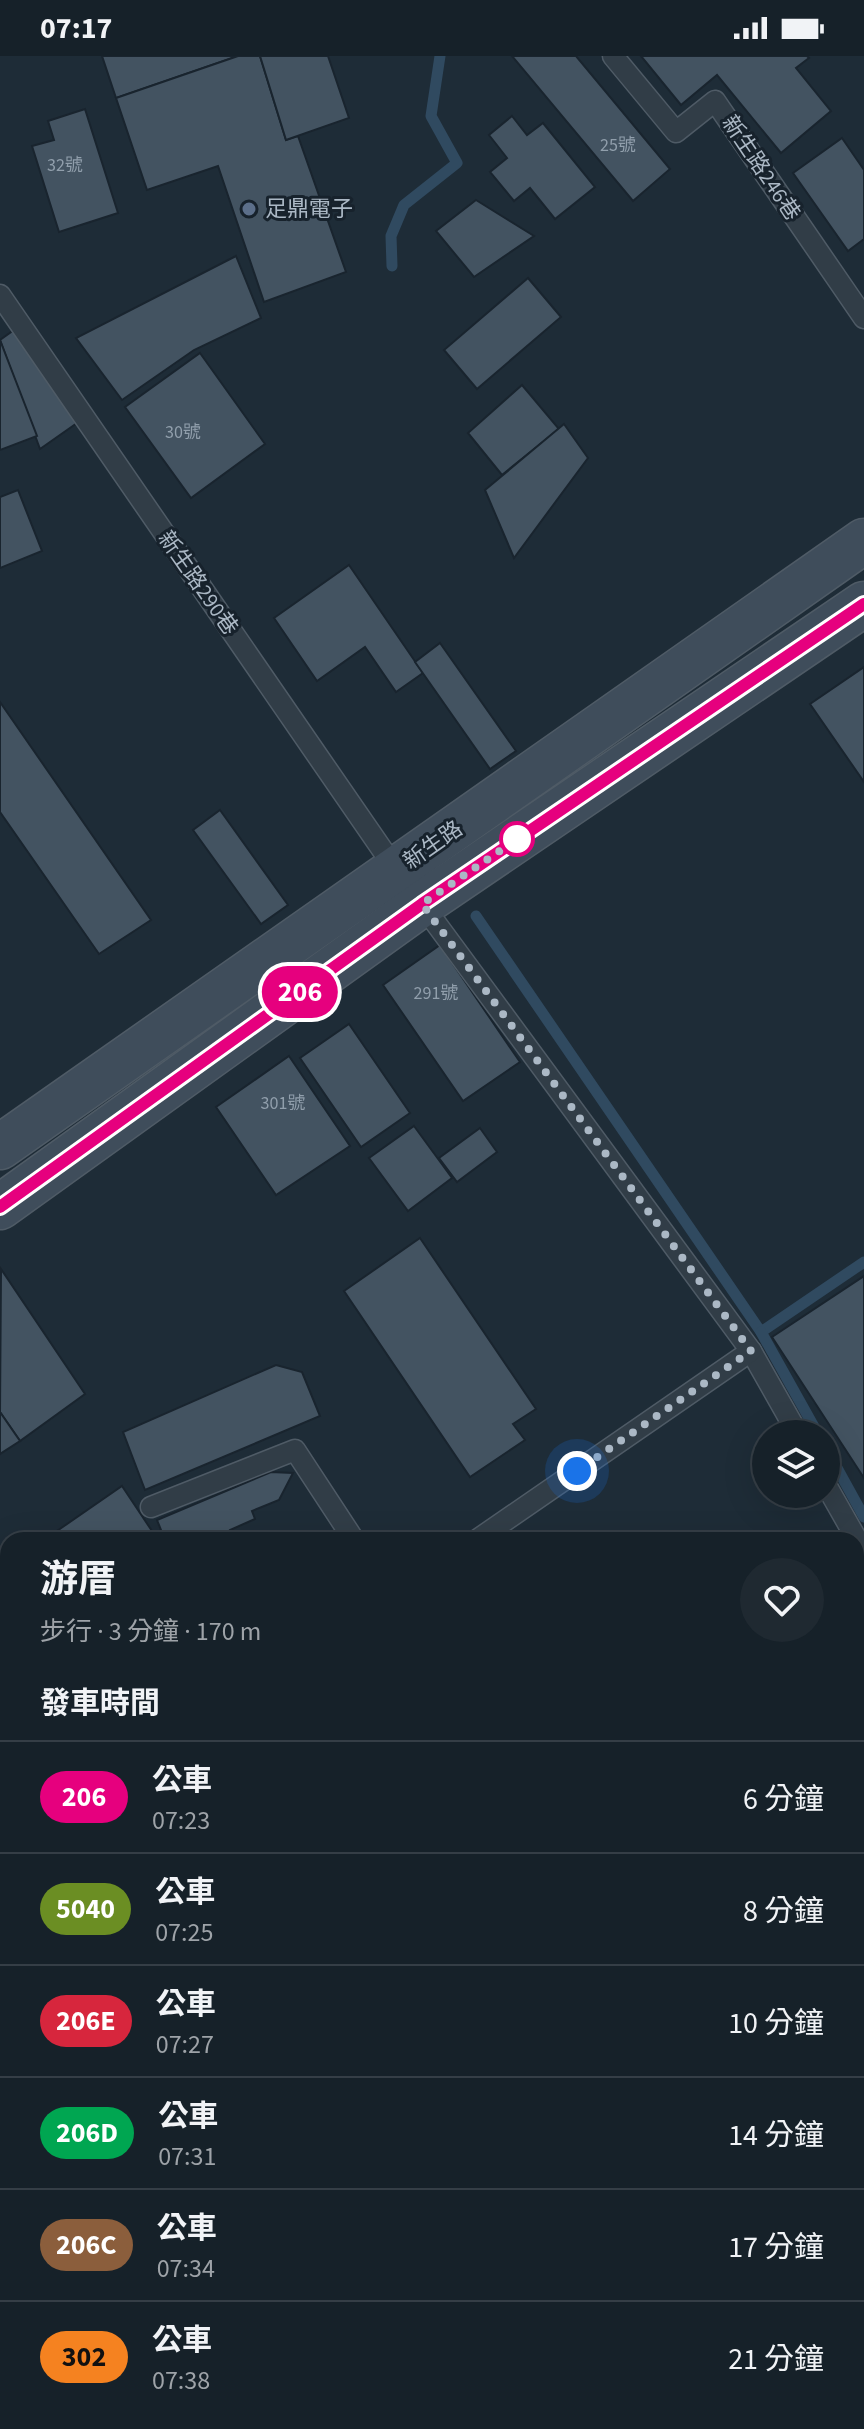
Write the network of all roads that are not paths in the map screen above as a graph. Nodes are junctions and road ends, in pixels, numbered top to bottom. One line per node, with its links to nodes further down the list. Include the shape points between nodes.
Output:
1 (613, 56): 3 (lane, 新生路246巷, via 676,132 715,101)
2 (0, 295): 6 (lane, 新生路290巷)
3 (864, 318)
4 (864, 541): 6 (main road, 新生路)
5 (864, 604): 7 (main road, 新生路)
6 (396, 871): 7 (lane, 新生路290巷); 8 (main road, 新生路)
7 (422, 904): 9 (main road, 新生路); 10 (lane, 新生路290巷)
8 (0, 1147)
9 (0, 1207)
10 (751, 1351): 11 (lane, 新生路290巷); 15 (lane)
11 (790, 1420)
12 (151, 1507): 14 (lane, via 295,1450)
13 (839, 1508): 16 (lane)
14 (349, 1532)
15 (489, 1532)
16 (853, 1532)

